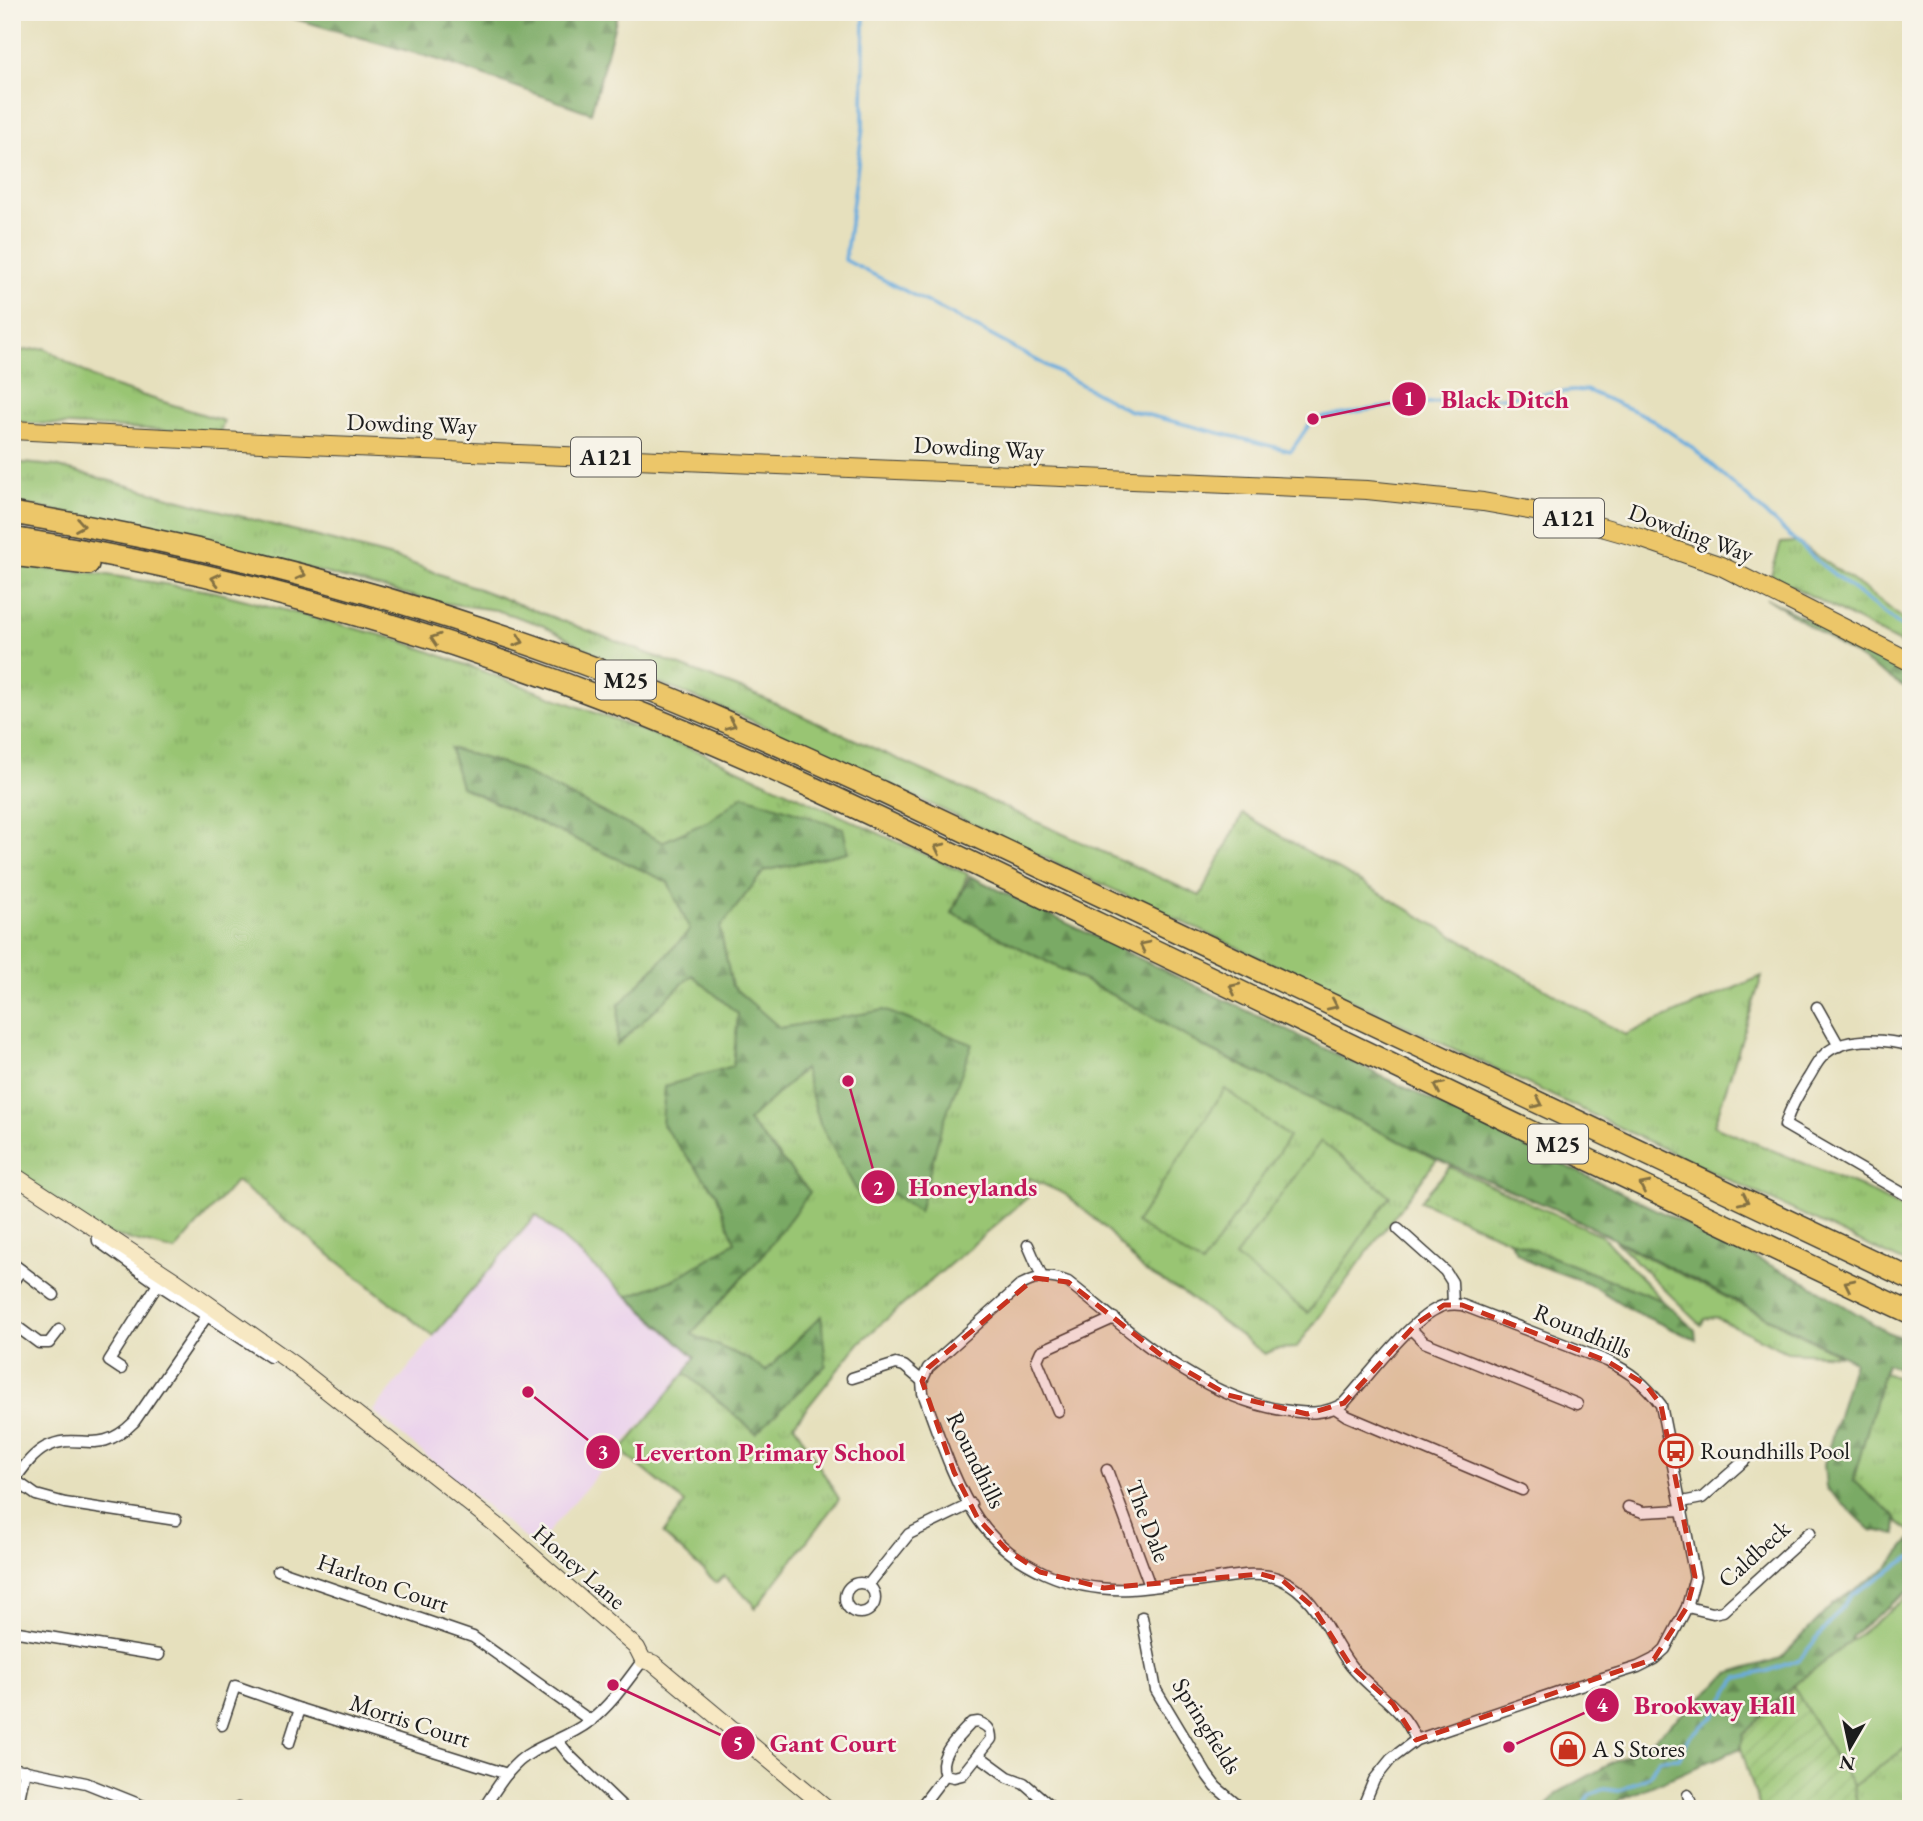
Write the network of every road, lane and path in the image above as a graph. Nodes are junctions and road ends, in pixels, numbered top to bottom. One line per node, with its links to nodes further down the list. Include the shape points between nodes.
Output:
1 (12, 430): 6 (main road, Dowding Way / A121, via 1353,489 1483,502 1563,516 1721,565)
2 (12, 513): 17 (highway, M25, one-way to 17, via 199,548 378,595 652,691 902,802)
3 (12, 538): 5 (highway, M25)
4 (12, 555): 5 (highway, M25)
5 (170, 568): 23 (highway, M25, one-way to 5, via 712,742 435,639)
6 (1911, 662)
7 (1817, 1007): 8 (street)
8 (1839, 1046): 9 (street, via 1886,1039); 11 (street, via 1822,1055 1790,1108 1785,1125)
9 (1911, 1046)
10 (12, 1174): 13 (street, Honey Lane)
11 (1911, 1198)
12 (1398, 1229): 21 (street, via 1445,1271 1452,1282)
13 (97, 1231): 19 (street, Honey Lane, via 98,1241); 22 (street, Honey Lane)
14 (1028, 1245): 16 (street)
15 (17, 1267): 18 (street); 20 (street)
16 (1042, 1277): 24 (street, via 1068,1282); 30 (street, via 1021,1285 928,1368)
17 (1911, 1279)
18 (12, 1283)
19 (158, 1284): 22 (street, Honey Lane); 28 (street, via 109,1360)
20 (54, 1294)
21 (1453, 1304): 26 (street, via 1433,1310); 39 (street, Roundhills, via 1607,1361 1646,1385 1661,1405)
22 (211, 1311): 36 (street, via 123,1433 99,1442 49,1446 36,1454); 50 (street, Honey Lane, via 293,1364 499,1527 637,1648)
23 (1911, 1314)
24 (1114, 1318): 32 (street, via 1175,1365 1228,1395 1307,1414); 33 (street, via 1041,1351 1037,1360)
25 (12, 1323): 27 (street, via 39,1343 49,1343)
26 (1411, 1329): 31 (street, via 1424,1342); 32 (street)
27 (59, 1330)
28 (121, 1369)
29 (852, 1378): 30 (street, via 896,1364)
30 (922, 1381): 38 (street, Roundhills, via 950,1462)
31 (1577, 1404)
32 (1335, 1408): 37 (street)
33 (1058, 1411)
34 (1745, 1460): 39 (street, via 1702,1498)
35 (1107, 1470): 45 (street, The Dale)
36 (13, 1482): 41 (street, via 65,1503)
37 (1522, 1490)
38 (971, 1504): 44 (street, via 909,1534); 45 (street, Roundhills, via 978,1519 1006,1549 1040,1572 1104,1588)
39 (1682, 1506): 40 (street, via 1643,1511); 46 (street, Roundhills, via 1695,1577)
40 (1628, 1507)
41 (176, 1520)
42 (1810, 1532): 46 (street, Caldbeck, via 1723,1611)
43 (278, 1570): 52 (street, Harlton Court, via 473,1637)
44 (868, 1585)
45 (1150, 1586): 54 (street, Roundhills, via 1261,1574 1282,1580 1313,1607 1350,1665 1393,1704)
46 (1687, 1607): 54 (street, Roundhills, via 1654,1659)
47 (1142, 1617): 72 (street, Springfields, via 1156,1689 1216,1787)
48 (12, 1631): 49 (street)
49 (159, 1655)
50 (643, 1660): 52 (street); 69 (street, Honey Lane, via 653,1663)
51 (300, 1709): 53 (street, Morris Court, via 235,1686); 56 (street); 60 (street, Morris Court)
52 (591, 1721): 55 (street)
53 (222, 1725)
54 (1416, 1740): 73 (street, Roundhills, via 1374,1780)
55 (558, 1741): 60 (street, via 531,1752); 68 (street)
56 (289, 1743)
57 (978, 1755): 61 (street, via 962,1775); 61 (street, via 991,1732 978,1722 971,1723 942,1758); 71 (street, via 1024,1783)
58 (12, 1768): 59 (street)
59 (25, 1770): 63 (street); 64 (street, via 86,1783)
60 (507, 1774): 67 (street)
61 (945, 1775): 70 (street)
62 (1688, 1795): 74 (street)
63 (16, 1796): 65 (street)
64 (137, 1807): 66 (street)
65 (18, 1809)
66 (150, 1809)
67 (483, 1809)
68 (625, 1809)
69 (828, 1809)
70 (919, 1809)
71 (1054, 1809)
72 (1242, 1809)
73 (1362, 1809)
74 (1693, 1809)

